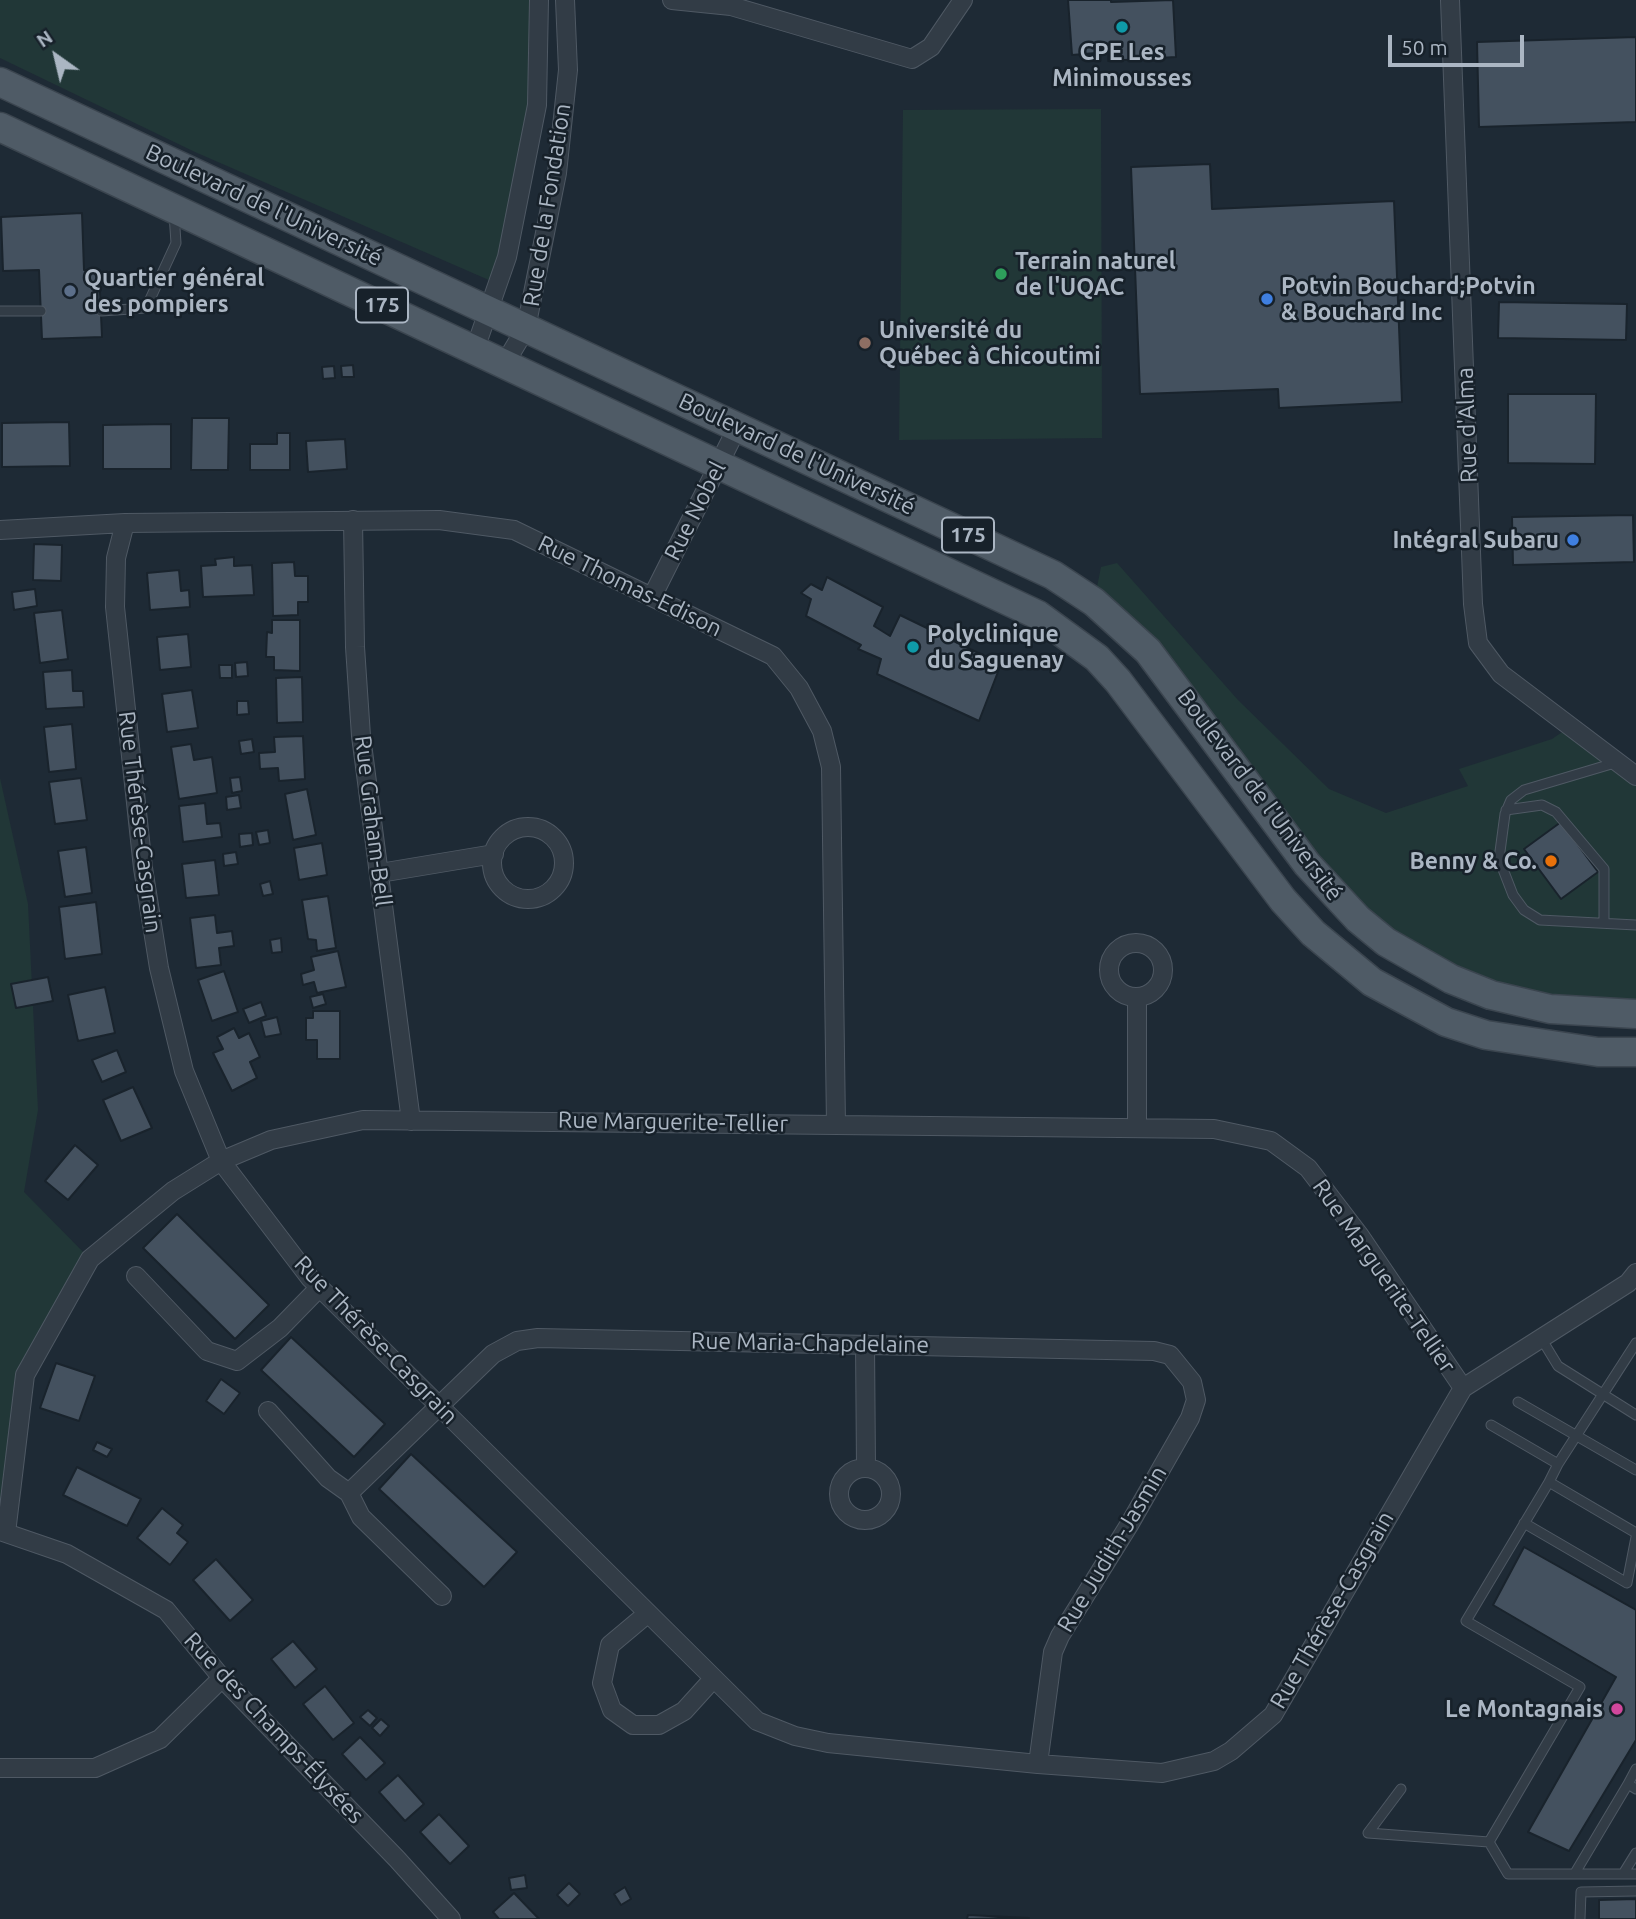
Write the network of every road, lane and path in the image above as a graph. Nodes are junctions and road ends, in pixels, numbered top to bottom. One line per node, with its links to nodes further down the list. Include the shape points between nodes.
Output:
1 (539, 0): 10 (street, Rue de la Fondation, via 537,105 507,257)
2 (565, 0): 14 (street, Rue de la Fondation, via 568,70 557,173)
3 (672, 0): 4 (street, via 731,5 912,59 931,47)
4 (963, 0)
5 (1450, 0): 23 (street, Rue d'Alma, via 1478,643 1501,674)
6 (0, 82): 8 (main road, Boulevard de l'Université / 175)
7 (0, 127): 9 (main road, Boulevard de l'Université / 175)
8 (191, 171): 9 (main road); 10 (main road, Boulevard de l'Université / 175)
9 (174, 209): 13 (lane, via 176,243 146,308); 15 (main road, Boulevard de l'Université / 175)
10 (488, 310): 14 (main road, Boulevard de l'Université / 175); 15 (street, Rue de la Fondation)
11 (0, 311): 12 (lane)
12 (41, 311)
13 (101, 311)
14 (526, 328): 16 (street, Rue de la Fondation); 17 (main road, Boulevard de l'Université / 175)
15 (475, 349): 16 (main road, Boulevard de l'Université / 175)
16 (505, 363): 18 (main road, Boulevard de l'Université / 175)
17 (738, 426): 18 (street, Rue Nobel); 31 (main road, Boulevard de l'Université / 175, via 1054,575 1094,602 1125,628 1178,688 1332,893 1386,942 1451,979 1491,995 1550,1009)
18 (720, 464): 22 (street, Rue Nobel); 32 (main road, Boulevard de l'Université / 175, via 1003,596 1097,658 1146,713 1283,900 1313,933 1372,982 1446,1022 1486,1035 1598,1052)
19 (352, 520): 20 (street, Rue Thomas-Edison); 22 (street, Rue Thomas-Edison, via 439,520 514,530); 27 (street, Rue Graham-Bell, via 360,724)
20 (125, 523): 21 (street, Rue Thomas-Edison); 36 (street, Rue Thérèse-Casgrain, via 116,558 115,607 143,868 159,968 184,1070)
21 (0, 530)
22 (653, 595): 34 (street, Rue Thomas-Edison, via 773,656 799,688 822,731 831,767)
23 (1618, 762): 24 (street, Rue d'Alma); 25 (lane, via 1524,790)
24 (1636, 776)
25 (1506, 810): 28 (lane, via 1547,806 1556,812 1604,869); 28 (lane, via 1499,859 1524,910 1540,919)
26 (494, 854): 26 (street, via 507,834 530,827 553,836 564,869 553,890 532,899 520,898 501,887 495,877); 27 (street)
27 (380, 873): 33 (street, Rue Graham-Bell)
28 (1604, 923): 29 (lane)
29 (1636, 925)
30 (1137, 997): 35 (street)
31 (1636, 1014)
32 (1636, 1052)
33 (411, 1121): 34 (street, Rue Marguerite-Tellier); 36 (street, Rue Marguerite-Tellier, via 350,1123 271,1140)
34 (836, 1125): 35 (street, Rue Marguerite-Tellier)
35 (1137, 1128): 45 (street, Rue Marguerite-Tellier, via 1214,1129 1271,1141 1308,1168)
36 (221, 1161): 39 (street, Rue Thérèse-Casgrain); 59 (street, Rue Marguerite-Tellier, via 173,1191 90,1258 25,1375)
37 (1636, 1275): 40 (street, Rue Thérèse-Casgrain)
38 (136, 1276): 39 (street, via 207,1351 237,1361 280,1328)
39 (320, 1287): 48 (street, Rue Thérèse-Casgrain)
40 (1541, 1338): 45 (street, Rue Thérèse-Casgrain); 46 (lane, via 1558,1366)
41 (1636, 1343): 43 (lane)
42 (865, 1344): 44 (street, Rue Maria-Chapdelaine, via 1154,1351 1170,1355); 48 (street, Rue Maria-Chapdelaine, via 517,1341 493,1354); 54 (street)
43 (1633, 1356): 46 (lane)
44 (1192, 1382): 65 (street, Rue Judith-Jasmin, via 1196,1400 1190,1418 1053,1652)
45 (1463, 1388): 65 (street, Rue Thérèse-Casgrain, via 1273,1715 1214,1761 1162,1773)
46 (1603, 1394): 50 (lane); 52 (lane)
47 (1518, 1402): 52 (lane)
48 (439, 1407): 57 (street, Rue Maria-Chapdelaine); 62 (street, Rue Thérèse-Casgrain)
49 (268, 1411): 57 (street, via 328,1478)
50 (1636, 1415)
51 (1491, 1425): 53 (lane)
52 (1577, 1436): 53 (lane); 55 (lane)
53 (1559, 1464): 56 (lane)
54 (866, 1468)
55 (1636, 1469)
56 (1549, 1482): 58 (lane); 60 (lane)
57 (349, 1493): 61 (street, via 361,1517)
58 (1524, 1523): 60 (lane, via 1627,1583); 70 (lane, via 1466,1622 1580,1687)
59 (3, 1532): 63 (street, Rue des Champs-Élysées, via 67,1554 166,1610)
60 (1636, 1535)
61 (442, 1596)
62 (647, 1614): 64 (street, Rue Thérèse-Casgrain); 64 (street, via 610,1645 602,1683 612,1710 633,1725 659,1725 684,1712)
63 (222, 1678): 66 (street, via 160,1739 95,1768); 76 (street, Rue des Champs-Élysées)
64 (713, 1679): 65 (street, Rue Thérèse-Casgrain, via 757,1721 795,1736)
65 (1038, 1764)
66 (0, 1768)
67 (1636, 1769): 68 (lane)
68 (1632, 1787): 72 (lane)
69 (1401, 1789): 70 (lane, via 1368,1833)
70 (1489, 1842): 72 (lane, via 1508,1874)
71 (1636, 1853): 73 (lane)
72 (1574, 1873): 73 (lane)
73 (1623, 1874): 74 (lane)
74 (1636, 1874)
75 (1636, 1891): 77 (lane, via 1581,1892)
76 (451, 1919)
77 (1580, 1919)

